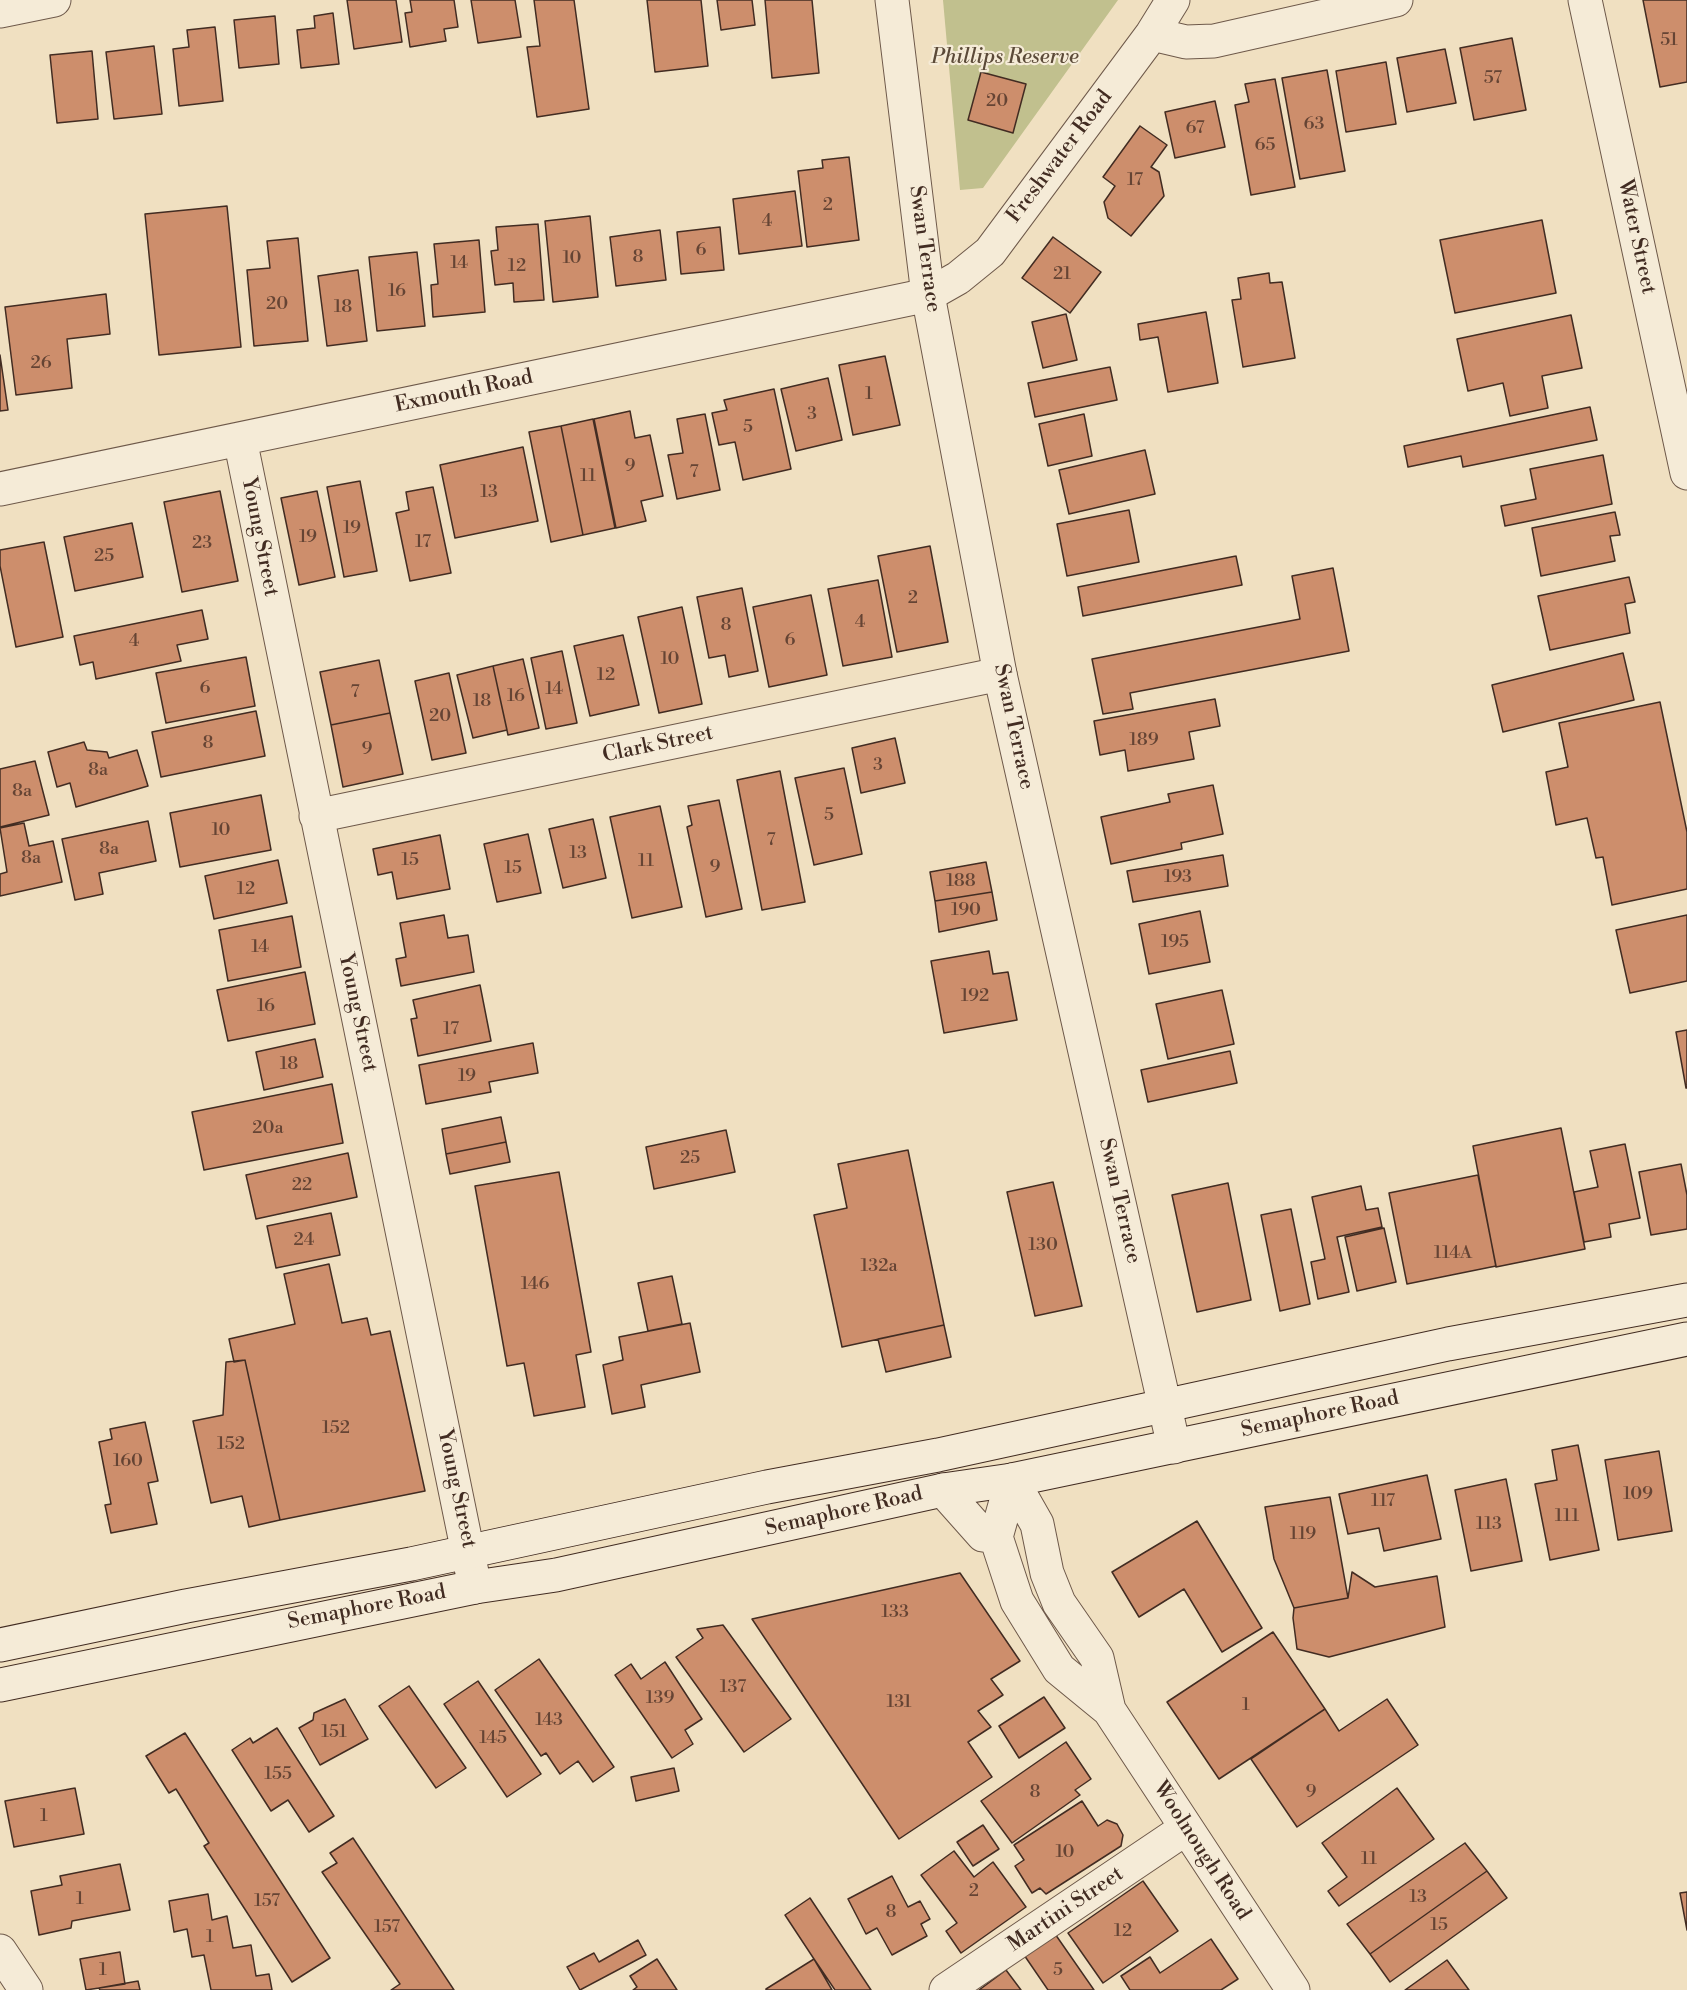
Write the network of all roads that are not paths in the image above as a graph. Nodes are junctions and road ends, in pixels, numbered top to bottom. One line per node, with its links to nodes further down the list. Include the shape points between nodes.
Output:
1 (54, 0): 6 (street)
2 (892, 0): 8 (street, Swan Terrace)
3 (1173, 0): 7 (street, Freshwater Road)
4 (1396, 0): 7 (street, via 1214,41 1186,42)
5 (1585, 0): 10 (street, Water Street)
6 (0, 11)
7 (1152, 33): 8 (street, Freshwater Road, via 990,252 958,278)
8 (928, 295): 9 (street, Exmouth Road); 12 (street, Swan Terrace)
9 (240, 439): 11 (street, Exmouth Road); 13 (street, Young Street)
10 (1687, 473)
11 (0, 489)
12 (1000, 674): 13 (street, Clark Street); 18 (street, Swan Terrace)
13 (316, 816): 25 (street, Young Street)
14 (1687, 1300): 16 (street, Semaphore Road)
15 (1687, 1339): 17 (street, Semaphore Road)
16 (1448, 1344): 17 (street); 18 (street, Semaphore Road)
17 (1456, 1386): 20 (street, Semaphore Road)
18 (1165, 1406): 19 (street, Semaphore Road); 20 (street, Swan Terrace)
19 (1067, 1428): 21 (street, Semaphore Road); 22 (street)
20 (1174, 1447): 22 (street, Semaphore Road)
21 (938, 1455): 22 (street); 25 (street, Semaphore Road)
22 (1012, 1480): 23 (street, Semaphore Road); 24 (street); 29 (street, Woolnough Road, via 1037,1524 1047,1573 1059,1603 1097,1658)
23 (943, 1490): 24 (street, via 983,1535); 26 (street, Semaphore Road, via 556,1575)
24 (996, 1537): 29 (street, Woolnough Road, via 1017,1601 1059,1669)
25 (469, 1550): 26 (street, Young Street); 27 (street, Semaphore Road)
26 (475, 1587): 28 (street, Semaphore Road)
27 (0, 1645)
28 (0, 1685)
29 (1109, 1710): 30 (street, Woolnough Road)
30 (1185, 1829): 33 (street, Martini Street); 34 (street, Woolnough Road)
31 (0, 1951): 32 (street)
32 (26, 1990)
33 (946, 1990)
34 (1293, 1990)

